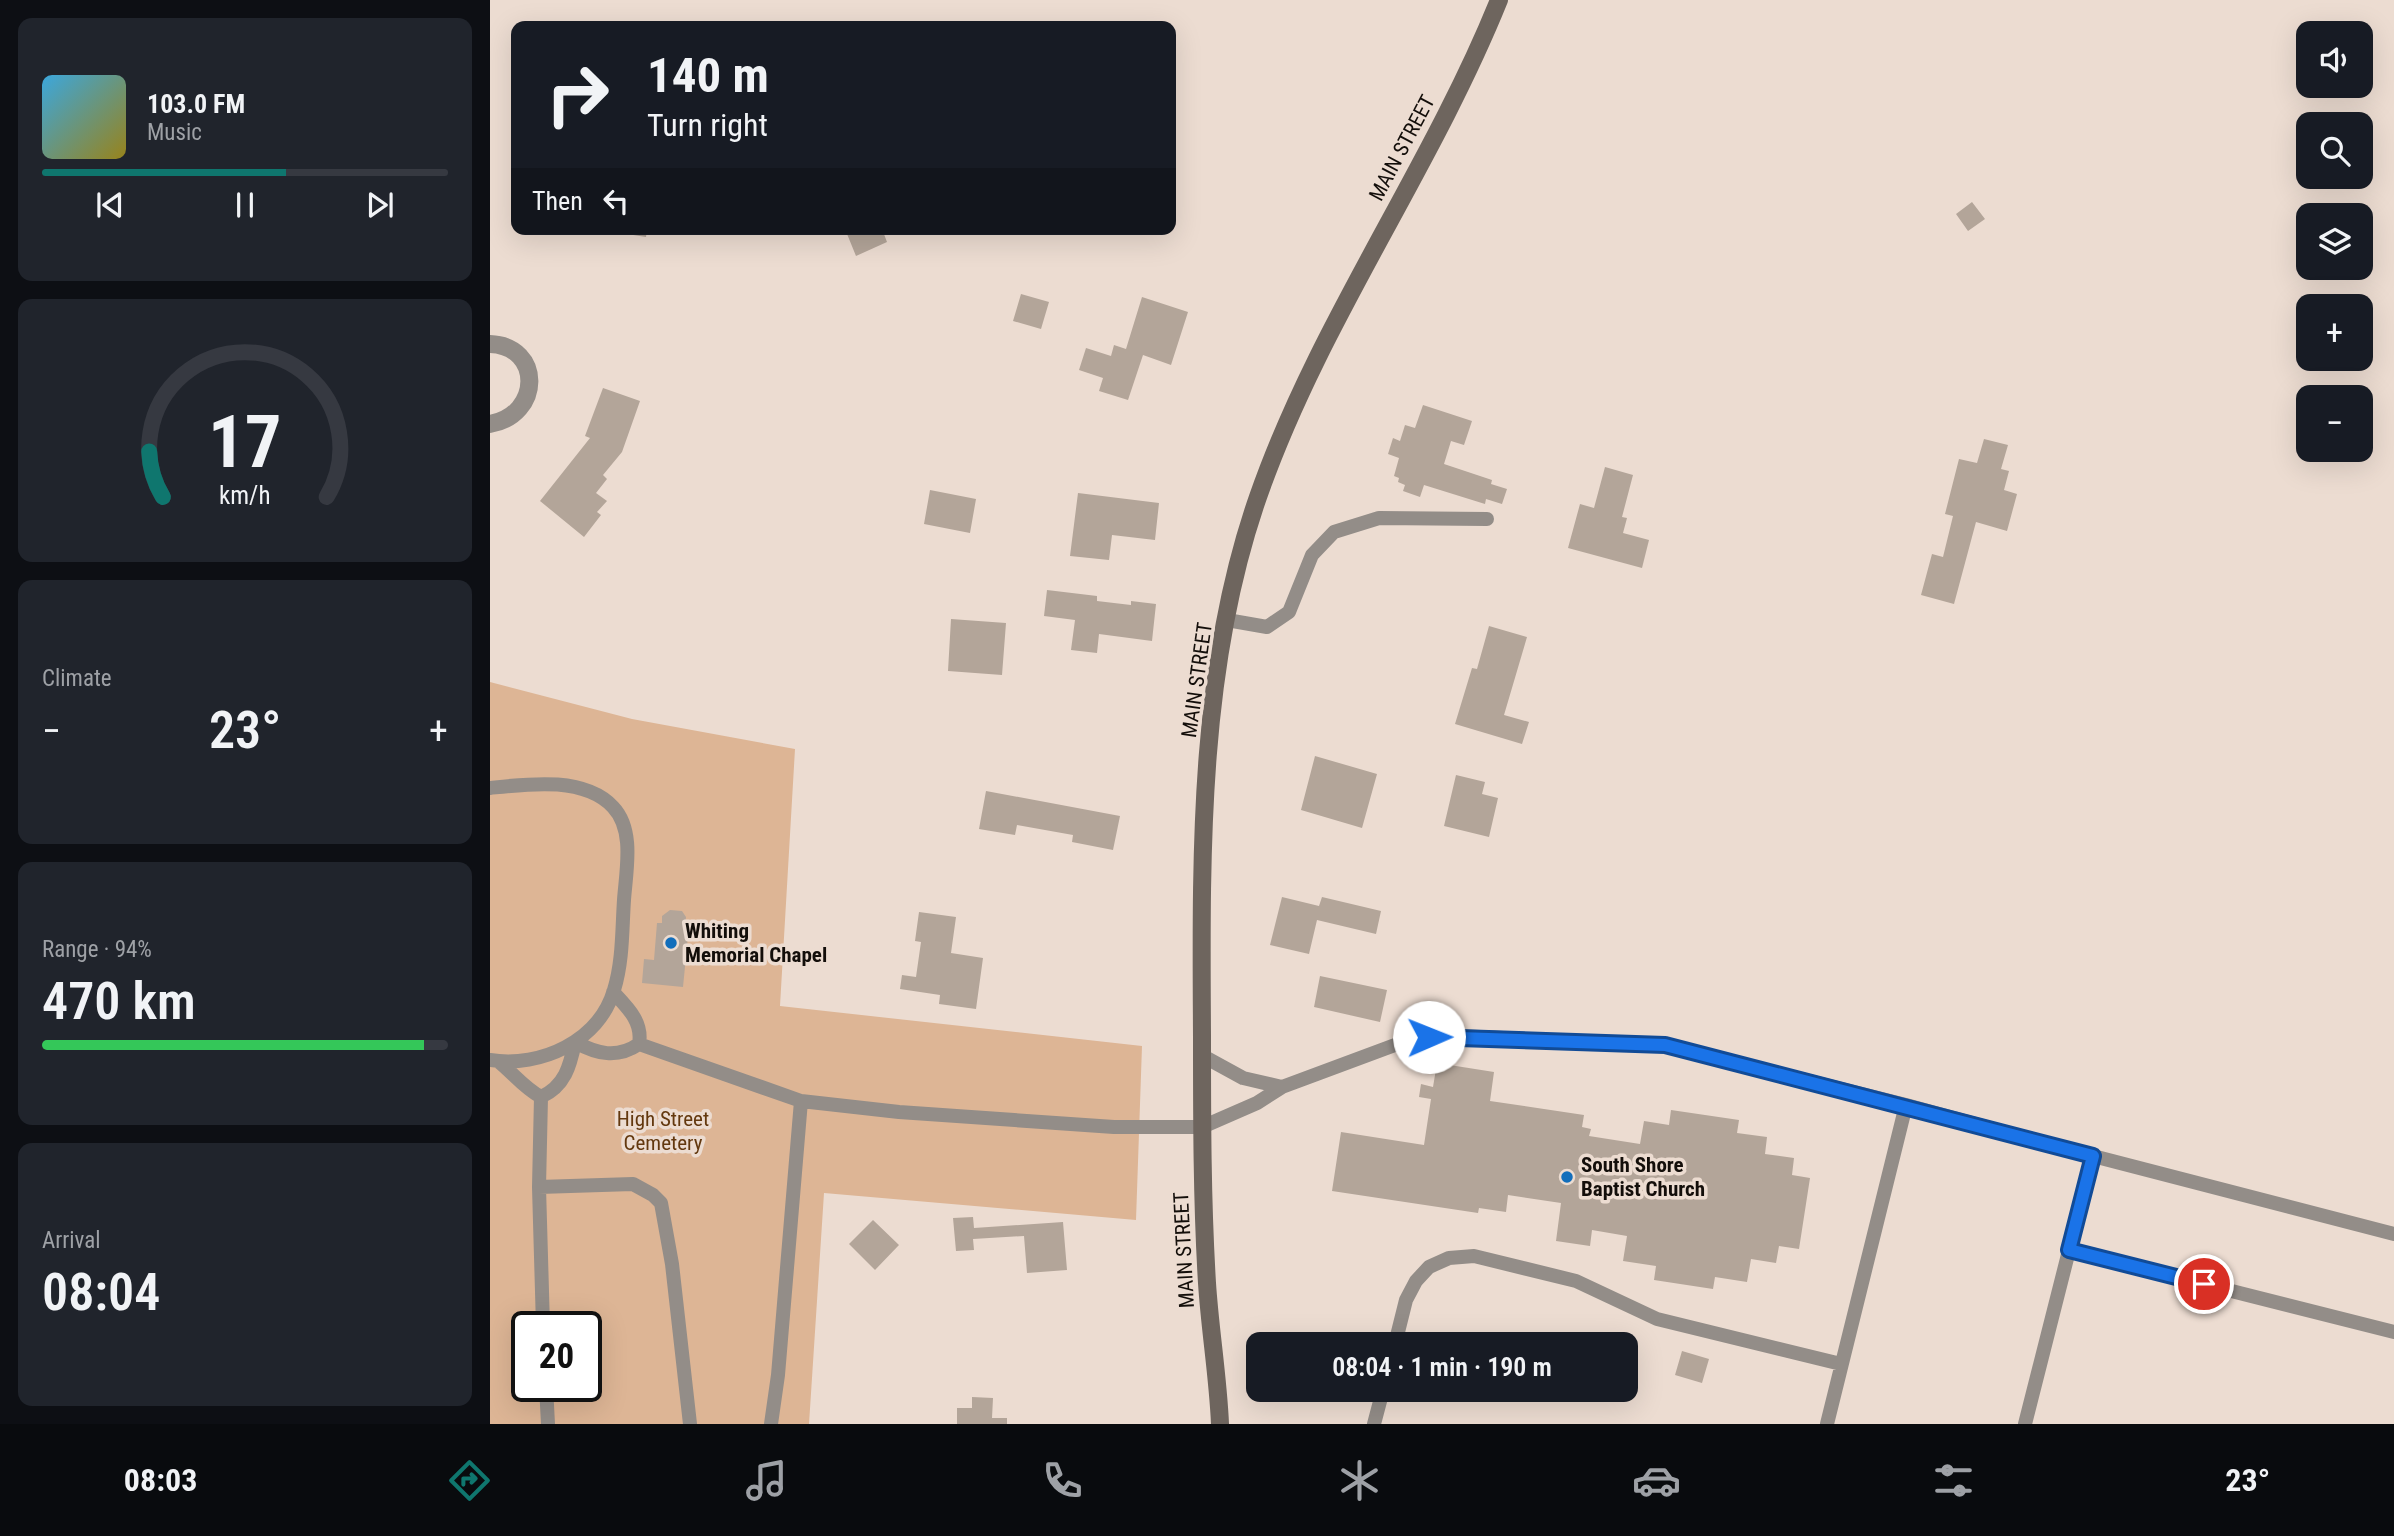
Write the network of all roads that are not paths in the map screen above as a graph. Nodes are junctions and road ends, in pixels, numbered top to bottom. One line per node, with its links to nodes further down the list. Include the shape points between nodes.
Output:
1 (1499, 0): 5 (main road, MAIN STREET, via 1451,104 1290,416 1246,535)
2 (490, 344): 3 (street, via 507,347 517,355 529,376 530,390 516,414)
3 (490, 424)
4 (1486, 519): 5 (lane, via 1379,518 1334,532 1312,555 1289,612 1267,627)
5 (1227, 620): 10 (main road, MAIN STREET, via 1205,802)
6 (490, 788): 7 (lane, via 526,784 588,791 611,804 621,816 628,853 619,971)
7 (613, 992): 8 (lane, via 592,1028); 9 (lane, via 636,1020)
8 (575, 1042): 9 (lane, via 595,1053 611,1054); 11 (lane, via 535,1058); 13 (lane, via 569,1070 552,1092)
9 (639, 1044): 14 (lane)
10 (1201, 1055): 12 (lane, via 1244,1077); 16 (main road, MAIN STREET)
11 (494, 1061): 13 (lane)
12 (1282, 1087): 15 (lane, via 1403,1042 1457,1036 1665,1045); 16 (lane)
13 (541, 1097): 18 (lane)
14 (801, 1101): 16 (lane, via 1114,1127); 29 (lane)
15 (1906, 1105): 17 (lane); 24 (lane)
16 (1202, 1127): 30 (main road, MAIN STREET, via 1207,1288)
17 (2093, 1156): 19 (lane); 20 (lane)
18 (539, 1187): 21 (lane); 28 (lane, via 633,1184 661,1203 673,1264)
19 (2394, 1234)
20 (2069, 1250): 23 (lane); 33 (lane)
21 (543, 1311)
22 (1398, 1332): 24 (lane, via 1406,1300 1429,1267 1448,1258 1474,1256 1576,1281 1657,1319)
23 (2394, 1332)
24 (1841, 1364): 32 (lane)
25 (547, 1402): 27 (lane)
26 (1380, 1402): 31 (lane)
27 (548, 1424)
28 (690, 1424)
29 (771, 1424)
30 (1220, 1424)
31 (1374, 1424)
32 (1827, 1424)
33 (2025, 1424)

